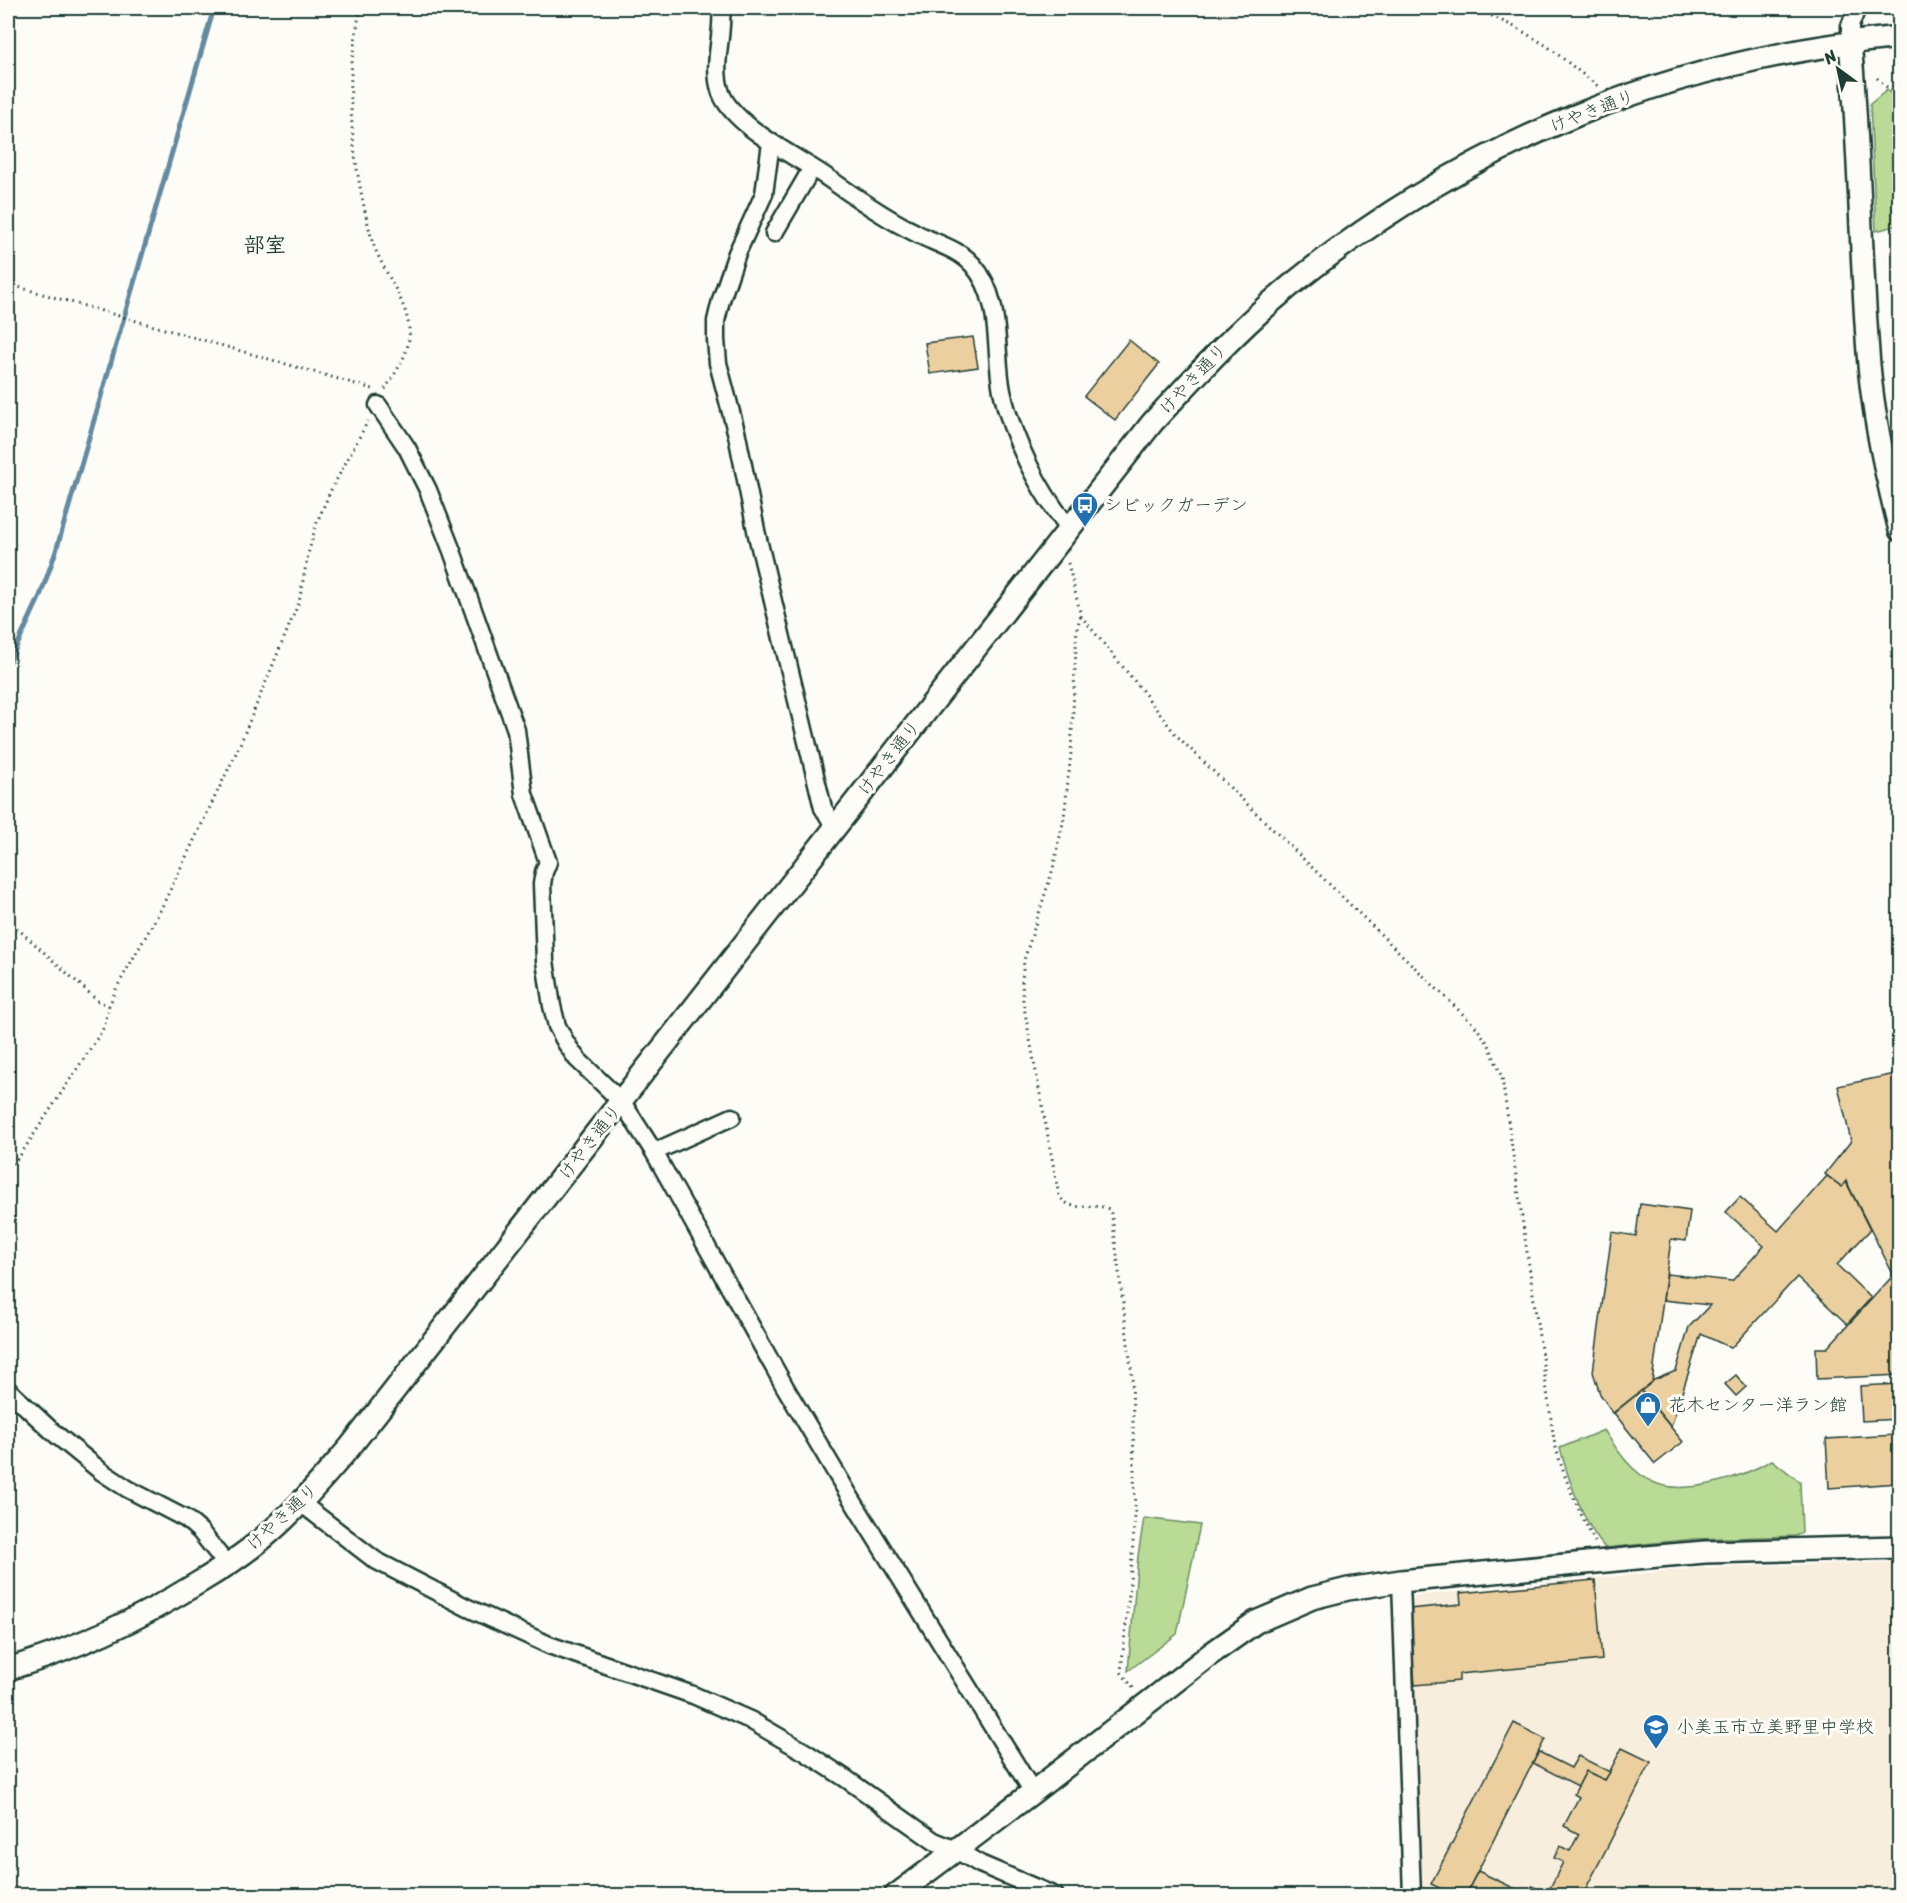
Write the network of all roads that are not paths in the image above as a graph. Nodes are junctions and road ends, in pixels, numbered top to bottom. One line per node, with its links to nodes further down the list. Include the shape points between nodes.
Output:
1 (721, 8): 5 (street, via 717,79 721,92 726,104)
2 (1857, 8): 4 (street, via 1850,26)
3 (1899, 37): 4 (street, けやき通り)
4 (1850, 42): 9 (street, via 1869,366 1886,477); 10 (street, けやき通り, via 1741,63 1608,102 1511,144 1391,211 1289,287 1222,347 1152,423)
5 (771, 143): 6 (street); 11 (street, via 764,194 737,253 716,321 718,363 823,808)
6 (812, 168): 7 (street); 10 (street, via 889,219 959,254 981,275 993,306 1003,395 1019,444)
7 (774, 233)
8 (378, 405): 12 (street, via 407,448 428,490 516,730 524,794 548,862 542,884 545,961 557,1026 577,1059)
9 (1899, 530)
10 (1064, 536): 11 (street, けやき通り)
11 (835, 827): 12 (street, けやき通り)
12 (622, 1102): 14 (street); 16 (street, けやき通り, via 350,1447)
13 (732, 1117): 14 (street)
14 (654, 1152): 21 (street, via 797,1406)
15 (8, 1390): 18 (street, via 102,1472 186,1519)
16 (301, 1503): 18 (street, けやき通り, via 262,1540); 22 (street, via 375,1560 466,1607 549,1645 693,1695 750,1720 845,1778 934,1841)
17 (1899, 1547): 19 (street, via 1705,1552)
18 (227, 1565): 20 (street, けやき通り, via 165,1604 108,1633 51,1657)
19 (1401, 1581): 21 (street, via 1312,1598 1265,1618 1212,1653); 25 (street)
20 (8, 1669)
21 (1033, 1792): 22 (street)
22 (957, 1850): 23 (street); 24 (street)
23 (895, 1896)
24 (1055, 1896)
25 (1412, 1896)

